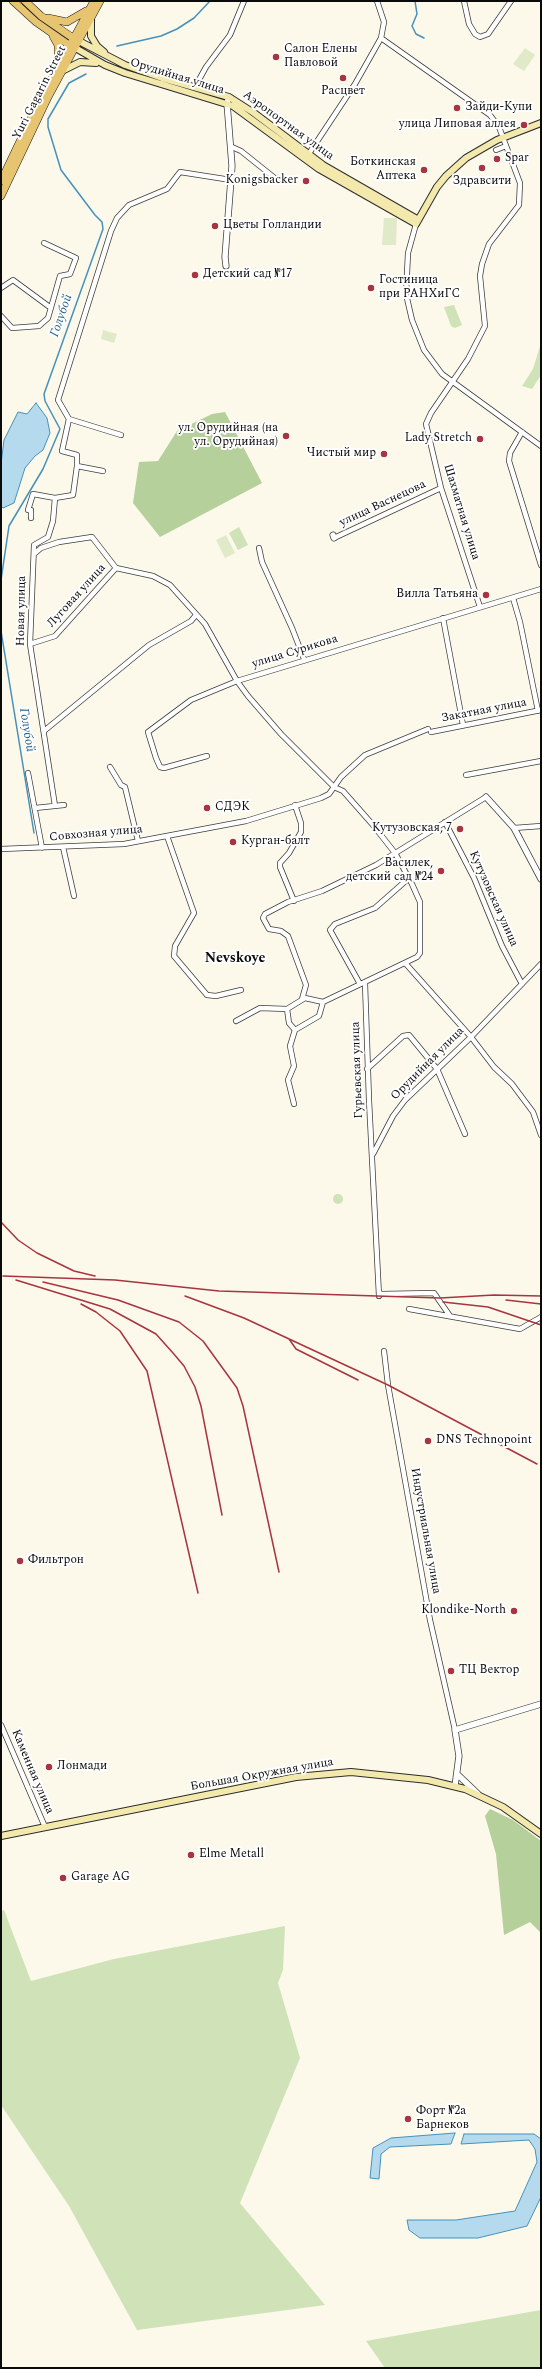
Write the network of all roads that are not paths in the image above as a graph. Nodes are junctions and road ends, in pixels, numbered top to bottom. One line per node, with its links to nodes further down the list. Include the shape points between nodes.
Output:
1 (14, 1): 12 (main road)
2 (25, 1): 10 (main road)
3 (94, 1): 9 (main road, Yuri Gagarin Street)
4 (100, 1): 11 (main road, Yuri Gagarin Street)
5 (244, 1): 19 (street, via 232,31)
6 (377, 1): 13 (street, via 384,22)
7 (464, 1): 8 (street, via 469,24 480,37 488,34)
8 (511, 1)
9 (90, 9): 10 (main road, via 67,22); 14 (main road, Yuri Gagarin Street)
10 (41, 16): 14 (main road)
11 (92, 18): 14 (main road, Yuri Gagarin Street); 16 (main road, via 90,32 93,41)
12 (48, 32): 15 (main road); 18 (main road, via 56,40 60,50)
13 (381, 38): 22 (street, via 481,108 496,122); 26 (street, via 355,84)
14 (76, 39): 15 (main road, Yuri Gagarin Street); 16 (main road, Орудийная улица)
15 (72, 46): 17 (main road, Орудийная улица); 18 (main road, Yuri Gagarin Street)
16 (110, 59): 19 (main road, Орудийная улица)
17 (105, 65): 18 (main road, via 90,61 80,62); 20 (main road, Орудийная улица, via 161,85)
18 (59, 70): 29 (main road, Yuri Gagarin Street); 30 (main road, Yuri Gagarin Street)
19 (195, 87): 20 (main road, Орудийная улица)
20 (228, 100): 24 (street, Орудийная улица); 26 (main road, Аэропортная улица, via 245,107); 31 (main road, Аэропортная улица, via 319,169)
21 (541, 123): 22 (main road)
22 (503, 137): 23 (street); 31 (main road, via 477,150 450,172 437,187)
23 (506, 146): 25 (street); 37 (street, via 520,183 519,205 489,244 480,276 486,326)
24 (232, 147): 27 (street, via 241,151); 28 (street, Орудийная улица)
25 (496, 150)
26 (308, 155): 31 (main road, Аэропортная улица)
27 (276, 179)
28 (231, 180): 33 (street, Орудийная улица); 38 (street, via 180,172 167,189 129,205 117,218 85,308 58,400)
29 (1, 181)
30 (1, 196)
31 (416, 222): 37 (street, via 406,271 410,311 419,339 430,359 442,374)
32 (44, 243): 35 (street, via 76,258 70,274 60,276)
33 (226, 266)
34 (1, 288): 35 (street, via 13,280)
35 (51, 308): 36 (street, via 48,318 39,326 28,328 12,328)
36 (1, 316)
37 (453, 382): 39 (street); 44 (street, Шахматная улица, via 426,424)
38 (69, 419): 40 (street); 42 (street, via 62,451 77,454)
39 (522, 432): 41 (street); 50 (street, via 510,453 509,461)
40 (121, 435)
41 (541, 446)
42 (77, 466): 43 (street); 45 (street, via 73,496)
43 (103, 471)
44 (441, 488): 47 (street, улица Васнецова); 54 (street, Шахматная улица)
45 (55, 498): 46 (street, via 33,494 28,510 31,510); 49 (street, via 48,537 34,545)
46 (31, 518)
47 (333, 537)
48 (259, 548): 58 (street, via 262,562)
49 (34, 554): 51 (street, via 41,548 59,542 92,537); 57 (street, Новая улица)
50 (541, 565)
51 (116, 568): 55 (street, via 162,580 170,585); 57 (street, Луговая улица, via 55,636)
52 (541, 589): 53 (street, улица Сурикова)
53 (513, 598): 54 (street, улица Сурикова); 60 (street)
54 (480, 606): 56 (street, улица Сурикова)
55 (196, 615): 59 (street, via 206,624); 62 (street, via 191,621 149,645)
56 (443, 618): 58 (street, улица Сурикова); 61 (street)
57 (30, 644): 62 (street, Новая улица)
58 (304, 659): 59 (street, улица Сурикова)
59 (237, 681): 64 (street, улица Сурикова, via 191,700 148,732 156,758 164,768); 69 (street, via 280,734)
60 (540, 711): 61 (street, Закатная улица)
61 (462, 725): 63 (street, Закатная улица)
62 (44, 731): 72 (street, Новая улица)
63 (429, 731): 69 (street, Совхозная улица, via 365,755)
64 (207, 756)
65 (541, 761): 68 (street)
66 (110, 767): 79 (street, via 125,787)
67 (28, 773): 74 (street)
68 (466, 775)
69 (334, 787): 71 (street, Совхозная улица, via 329,794 321,798); 83 (street, via 343,791)
70 (486, 797): 75 (street); 77 (street)
71 (295, 805): 78 (street, Совхозная улица, via 246,821); 87 (street, via 301,832 280,863)
72 (55, 806): 73 (street); 74 (street)
73 (64, 806)
74 (35, 808): 81 (street)
75 (445, 822): 83 (street); 91 (street, Кутузовская улица, via 474,878 502,946)
76 (541, 826): 77 (street)
77 (514, 828): 85 (street)
78 (167, 836): 79 (street, Совхозная улица); 92 (street, via 194,913 175,946 174,956 207,994 216,996)
79 (138, 841): 80 (street, Совхозная улица)
80 (63, 847): 81 (street, Совхозная улица); 86 (street)
81 (42, 848): 82 (street, Совхозная улица)
82 (1, 850)
83 (395, 853): 84 (street); 87 (street, via 349,879)
84 (409, 878): 88 (street, via 420,902 420,949 417,958); 90 (street, via 375,908 335,924 330,930)
85 (541, 879)
86 (74, 896)
87 (294, 901): 93 (street, via 270,910 263,918 269,929 281,931 288,936 306,985)
88 (406, 964): 90 (street); 98 (street)
89 (541, 964): 91 (street, Орудийная улица)
90 (363, 984): 94 (street); 99 (street, Гурьевская улица)
91 (522, 984): 98 (street, Орудийная улица)
92 (241, 990)
93 (302, 999): 94 (street, via 312,998); 95 (street)
94 (323, 1002): 97 (street, via 319,1016)
95 (287, 1009): 96 (street, via 260,1008); 97 (street, via 289,1023)
96 (236, 1022)
97 (295, 1030): 101 (street, via 290,1046 294,1066 288,1080)
98 (471, 1037): 100 (street, Орудийная улица); 103 (street, via 533,1112)
99 (368, 1069): 100 (street, via 406,1034); 104 (street, Гурьевская улица)
100 (437, 1069): 102 (street); 104 (street, Орудийная улица, via 405,1100 393,1116)
101 (294, 1104)
102 (465, 1134)
103 (541, 1135)
104 (372, 1156): 106 (street, via 379,1294 434,1293)
105 (409, 1309): 106 (street)
106 (450, 1316): 107 (street, via 520,1329)
107 (541, 1316)
108 (384, 1351): 111 (street, Индустриальная улица, via 388,1388 430,1620)
109 (541, 1704): 111 (street)
110 (1, 1725): 115 (street, Каменная улица)
111 (455, 1730): 112 (street, Индустриальная улица, via 459,1756)
112 (457, 1774): 113 (street, Индустриальная улица); 114 (street)
113 (455, 1786): 114 (main road, Большая Окружная улица); 115 (main road, Большая Окружная улица, via 374,1772 327,1773)
114 (478, 1795): 116 (main road, Большая Окружная улица, via 502,1807)
115 (45, 1827): 117 (main road, Большая Окружная улица)
116 (541, 1834)
117 (1, 1836)

